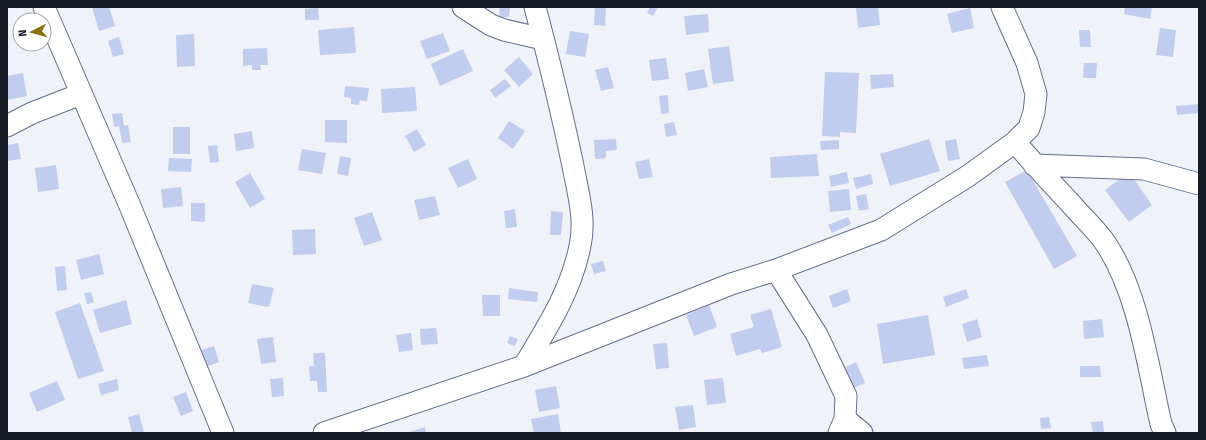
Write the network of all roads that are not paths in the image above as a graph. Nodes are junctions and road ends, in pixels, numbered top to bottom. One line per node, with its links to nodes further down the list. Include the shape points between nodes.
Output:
1 (44, 7): 6 (street)
2 (463, 7): 5 (street, via 504,30)
3 (535, 7): 5 (street)
4 (1002, 7): 8 (street, via 1036,94 1029,128)
5 (543, 39): 12 (street, via 565,126 583,215 581,245 575,269 560,307)
6 (81, 94): 7 (street, via 32,113); 14 (street)
7 (7, 126)
8 (1015, 142): 9 (street); 11 (street, via 968,176 881,230)
9 (1034, 165): 10 (street, via 1144,170); 17 (street, via 1106,243 1118,266 1132,304 1160,424)
10 (1199, 184)
11 (776, 270): 12 (street, via 731,284); 13 (street, via 817,336 846,396)
12 (524, 366): 15 (street)
13 (842, 426): 16 (street)
14 (223, 433)
15 (324, 433)
16 (862, 433)
17 (1165, 433)

